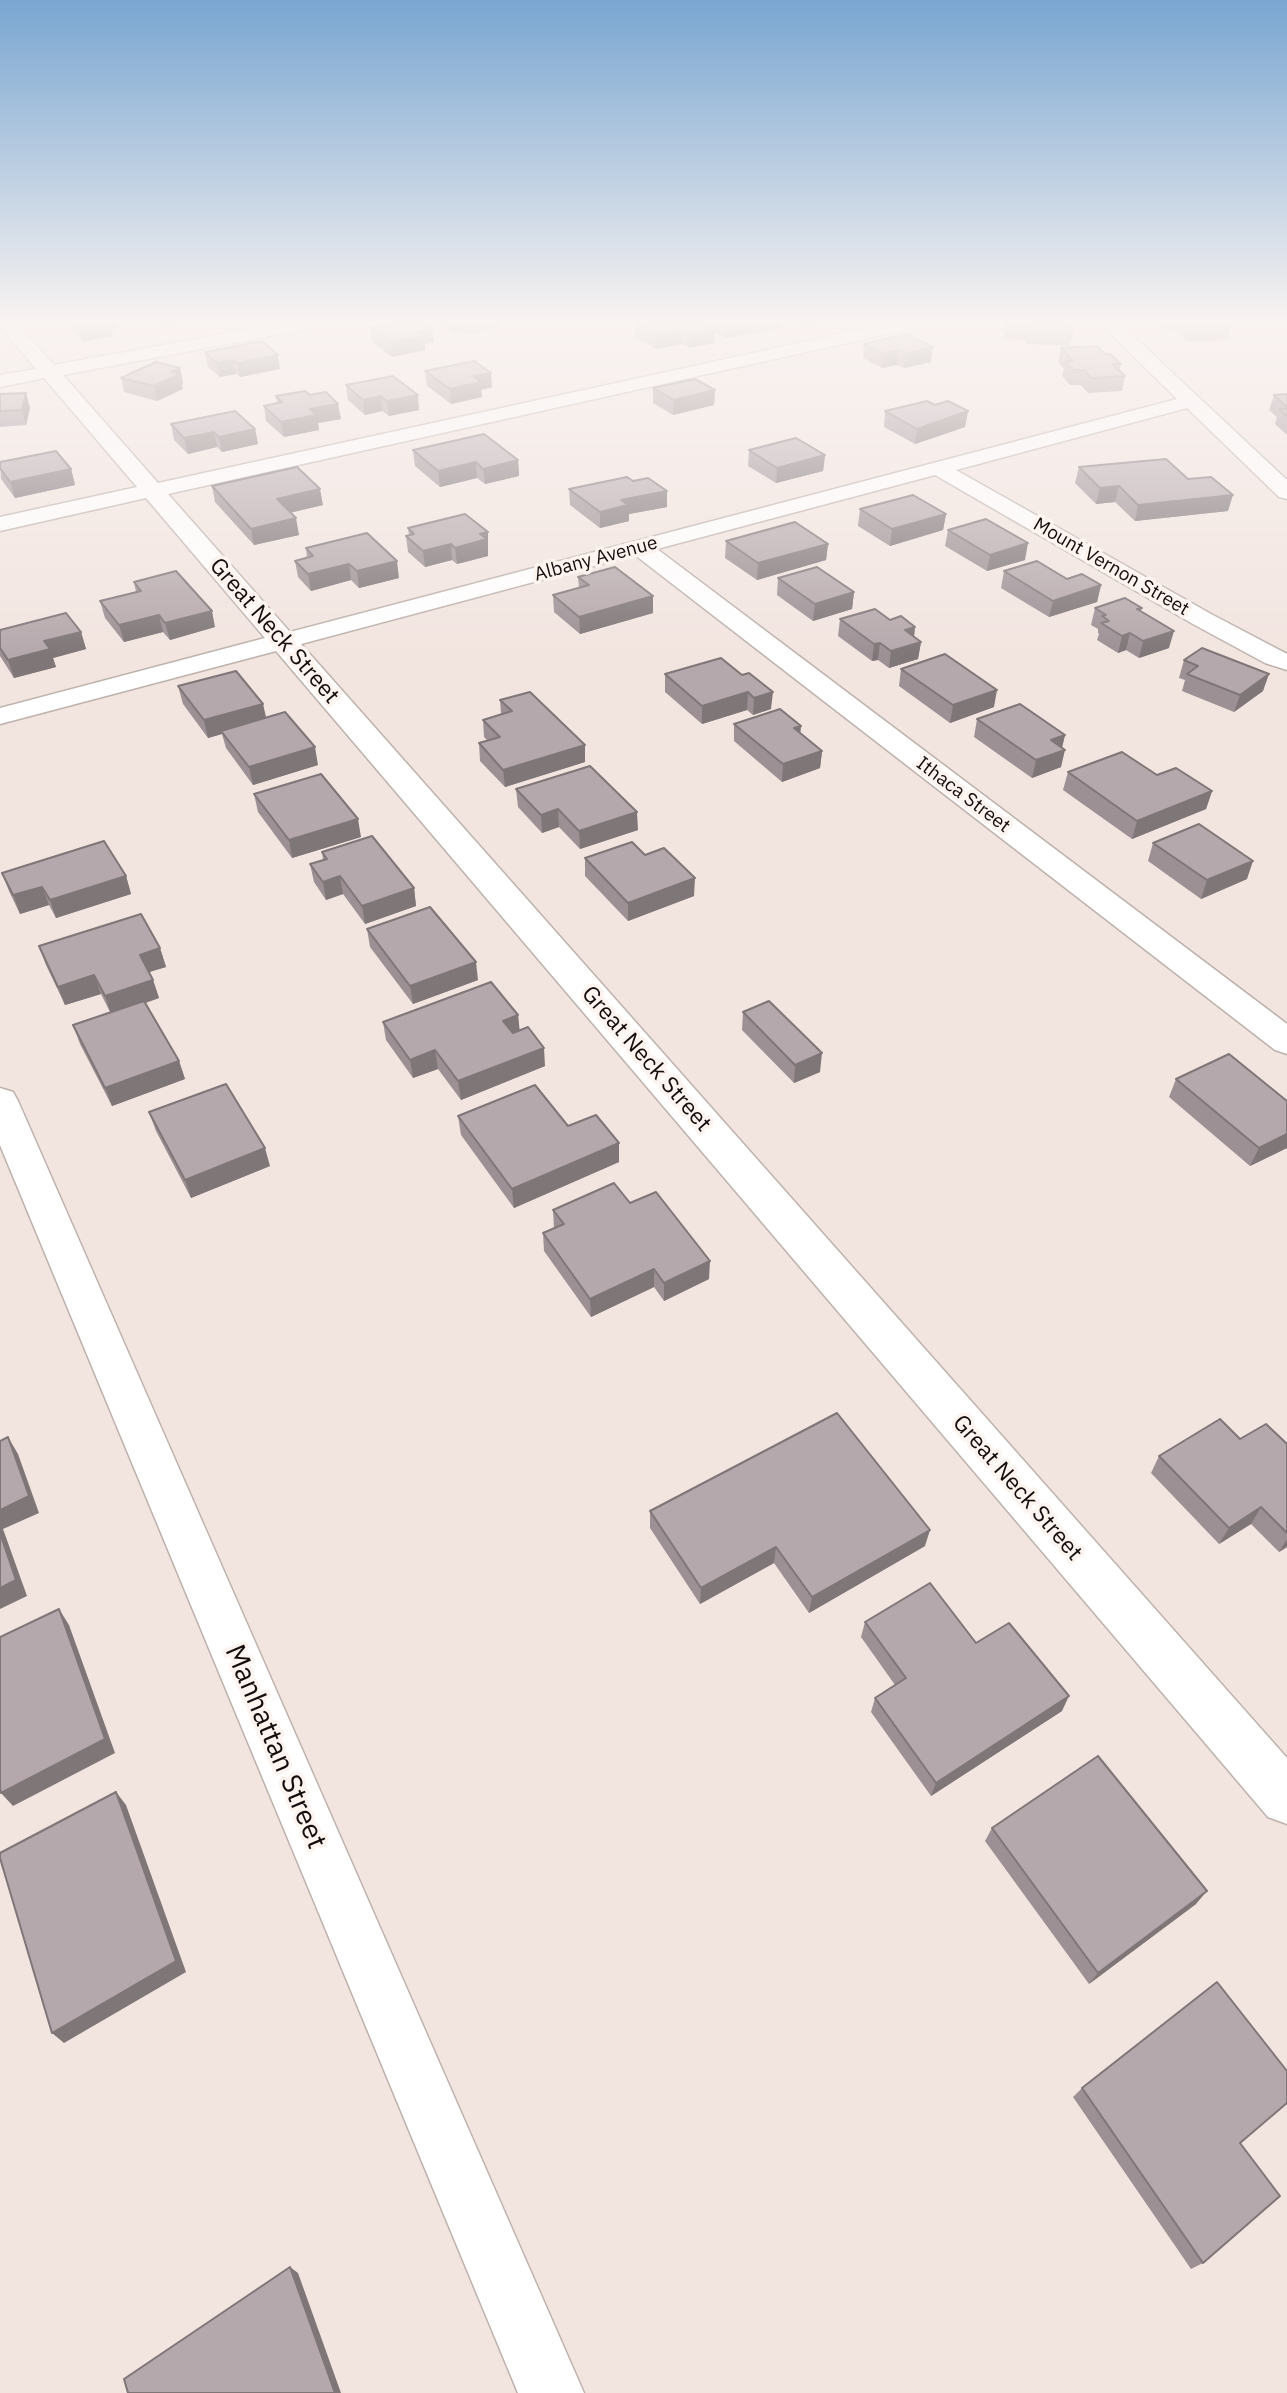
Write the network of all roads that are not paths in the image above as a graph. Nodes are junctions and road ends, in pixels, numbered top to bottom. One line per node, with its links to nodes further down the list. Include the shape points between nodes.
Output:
1 (102, 433): 6 (street, Great Neck Street)
2 (417, 433): 6 (street)
3 (1071, 433): 5 (street, Albany Avenue)
4 (1224, 433): 7 (street)
5 (938, 468): 9 (street, Albany Avenue); 11 (street, Mount Vernon Street, via 1202,619)
6 (152, 491): 8 (street); 10 (street, Great Neck Street)
7 (1287, 492)
8 (0, 524)
9 (639, 547): 10 (street, Albany Avenue); 13 (street, Ithaca Street)
10 (283, 641): 12 (street, Albany Avenue); 15 (street, Great Neck Street)
11 (1287, 662)
12 (0, 716)
13 (1287, 1042)
14 (0, 1101): 16 (street, Manhattan Street)
15 (1287, 1798)
16 (551, 2393)

